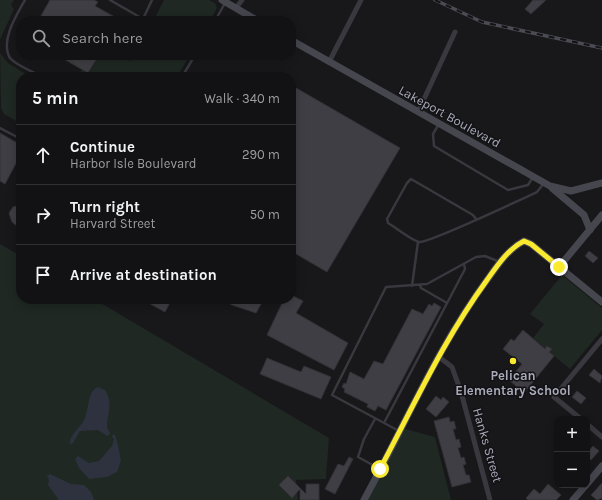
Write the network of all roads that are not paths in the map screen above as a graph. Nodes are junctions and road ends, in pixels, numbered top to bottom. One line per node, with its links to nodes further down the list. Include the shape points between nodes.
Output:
1 (25, 0): 8 (lane)
2 (110, 0): 9 (lane)
3 (152, 0): 10 (lane)
4 (242, 0): 7 (street)
5 (361, 0): 17 (street)
6 (224, 1): 7 (street); 11 (lane)
7 (236, 8): 12 (street)
8 (17, 16)
9 (136, 16)
10 (145, 16)
11 (217, 16)
12 (250, 16)
13 (16, 17): 18 (lane, via 4,40 4,50 10,59)
14 (455, 32): 20 (street)
15 (296, 43): 17 (street, Lakeport Boulevard)
16 (192, 60): 19 (lane)
17 (329, 62): 20 (street, Lakeport Boulevard)
18 (33, 72)
19 (185, 72)
20 (418, 112): 21 (street, Lakeport Boulevard)
21 (439, 124): 24 (street, Lakeport Boulevard); 24 (lane, via 433,134 434,146 508,190 528,184)
22 (0, 128): 23 (lane)
23 (16, 136)
24 (533, 177): 26 (street, Lakeport Boulevard)
25 (602, 183): 26 (street, Lakeport Boulevard, via 571,191)
26 (547, 185): 28 (lane); 29 (street, via 584,215)
27 (602, 215): 29 (street)
28 (476, 219): 30 (lane); 30 (lane, via 411,179 386,219)
29 (590, 230): 33 (street)
30 (418, 242): 35 (lane)
31 (500, 262): 32 (lane, via 476,257); 33 (street, via 516,245 524,241); 39 (street, via 464,311)
32 (464, 264): 34 (lane, via 427,284); 37 (lane, via 465,269)
33 (559, 267): 36 (street)
34 (420, 285): 35 (lane); 37 (lane)
35 (412, 286): 41 (lane, via 386,287 332,395)
36 (602, 302)
37 (447, 303): 42 (lane)
38 (602, 339): 40 (street, via 554,397)
39 (439, 357): 44 (street); 51 (street, Hanks Street, via 452,367 461,392)
40 (576, 416)
41 (375, 419): 42 (lane); 47 (lane, via 358,457)
42 (384, 423): 44 (lane)
43 (590, 427): 45 (street)
44 (400, 432): 47 (street)
45 (602, 437)
46 (602, 466): 48 (street)
47 (380, 469): 50 (street)
48 (590, 480)
49 (583, 488): 52 (street)
50 (364, 500)
51 (490, 500)
52 (573, 500)

